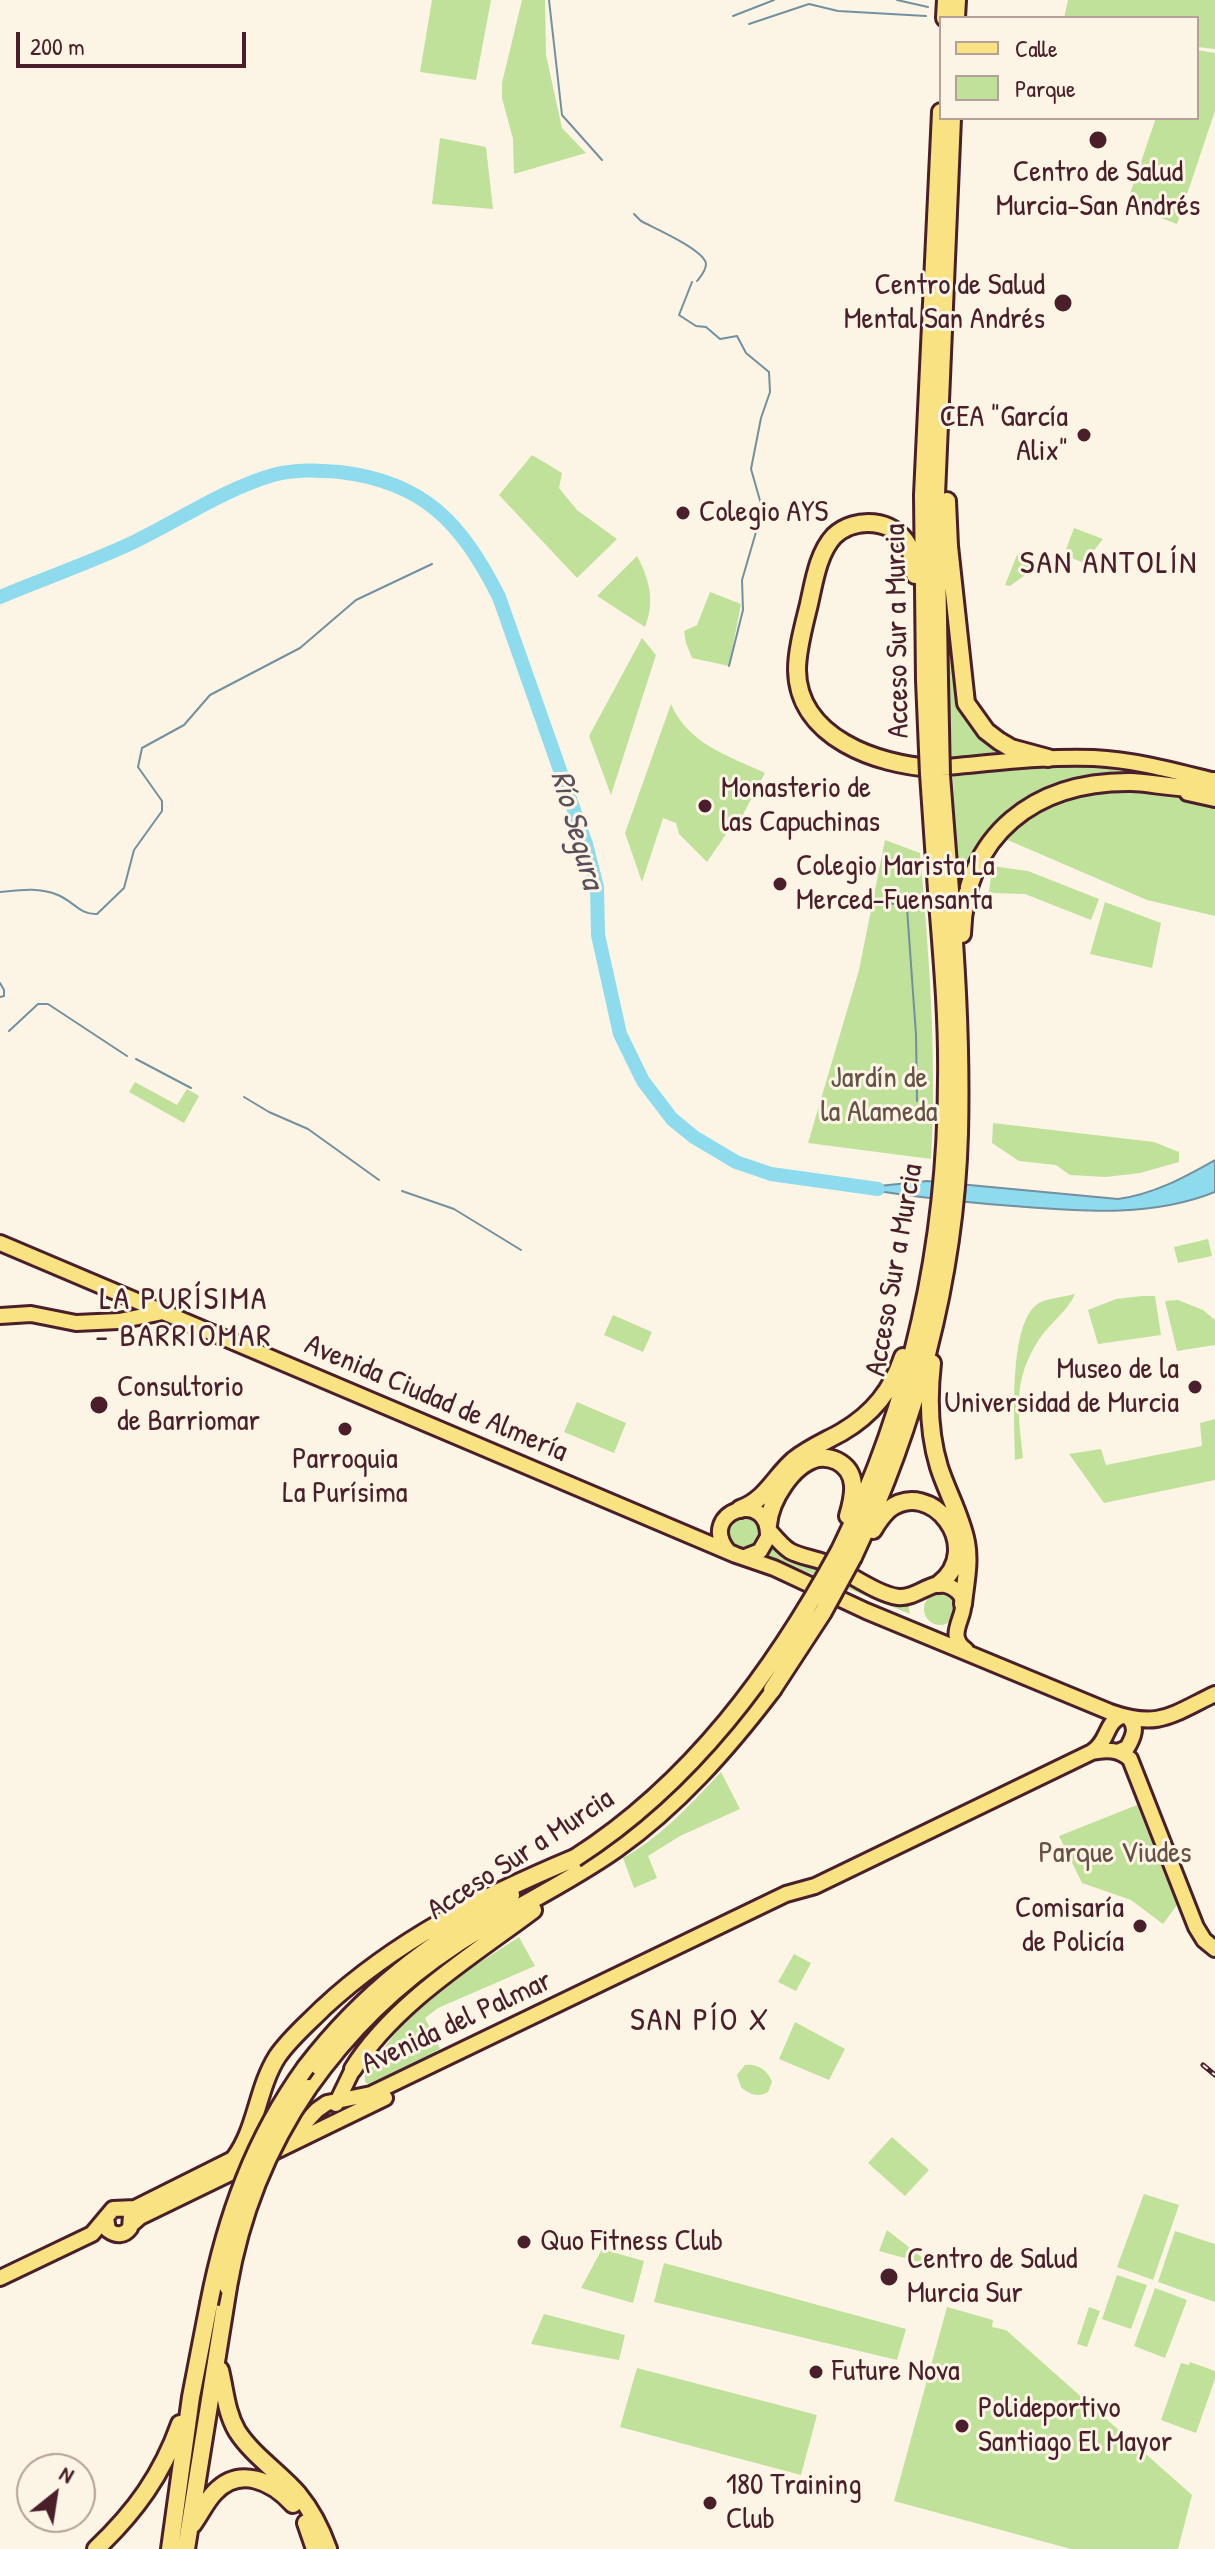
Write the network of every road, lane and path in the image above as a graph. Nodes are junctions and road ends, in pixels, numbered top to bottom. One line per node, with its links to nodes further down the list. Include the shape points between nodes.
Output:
1 (941, 120): 4 (highway, Acceso Sur a Murcia, via 923,495)
2 (952, 120): 3 (highway, Acceso Sur a Murcia)
3 (943, 347): 4 (highway, Acceso Sur a Murcia); 5 (highway, via 949,546 966,703)
4 (932, 680): 8 (highway, via 909,546 878,524 842,529 824,552 808,609 797,673 805,701 820,723 847,745 874,757); 12 (highway, Acceso Sur a Murcia, bridge, via 944,890 959,1006)
5 (1003, 744): 6 (highway); 7 (highway)
6 (1048, 758): 7 (main road); 9 (main road, via 1122,761)
7 (1012, 762): 8 (main road)
8 (933, 768)
9 (1215, 781): 10 (highway, via 1190,788)
10 (1139, 782): 11 (highway); 12 (highway, via 1103,783 1039,802 1019,814 981,855 963,917)
11 (1215, 798)
12 (952, 1135): 14 (highway, Acceso Sur a Murcia)
13 (0, 1243): 15 (main road, Avenida Ciudad de Almería)
14 (941, 1249): 21 (highway, via 921,1287 902,1361 888,1391 858,1422 798,1457 760,1499); 26 (highway, Acceso Sur a Murcia, via 897,1412); 30 (highway, via 929,1407 938,1465 966,1541)
15 (92, 1282): 16 (main road, Avenida Ciudad de Almería); 17 (main road, via 95,1275 129,1290)
16 (112, 1291): 17 (main road, Avenida Ciudad de Almería); 20 (main road, via 125,1309)
17 (138, 1301): 18 (main road, Avenida Ciudad de Almería)
18 (163, 1312): 20 (main road); 24 (main road, Avenida Ciudad de Almería)
19 (0, 1316): 20 (main road, via 31,1314 70,1323)
20 (119, 1321)
21 (740, 1509): 22 (main road); 23 (main road, via 759,1513)
22 (723, 1522): 24 (main road, Avenida Ciudad de Almería, via 703,1532); 25 (main road, via 721,1537)
23 (768, 1527): 26 (highway, via 776,1497 800,1468 816,1459 832,1459 849,1471 854,1483); 27 (main road, via 763,1549); 29 (main road, via 792,1551 891,1595 915,1596)
24 (674, 1528): 25 (main road, Avenida Ciudad de Almería)
25 (728, 1551): 27 (main road)
26 (846, 1554): 29 (highway, via 888,1511 903,1503 924,1504 945,1516 957,1545 954,1566); 36 (highway, Acceso Sur a Murcia, bridge, via 719,1732)
27 (745, 1557): 28 (main road)
28 (804, 1581): 31 (main road, via 911,1619 935,1633); 32 (main road)
29 (939, 1584): 30 (main road, via 955,1590)
30 (963, 1604): 31 (main road)
31 (958, 1625): 32 (main road, via 957,1644)
32 (970, 1653): 34 (main road)
33 (1215, 1694): 34 (main road, via 1162,1719)
34 (1121, 1719): 35 (main road); 35 (main road, via 1133,1724 1134,1732 1127,1748)
35 (1112, 1747): 37 (main road, Avenida del Palmar, via 1102,1745); 38 (main road, via 1131,1761 1192,1919)
36 (578, 1865): 39 (highway, via 432,1985); 43 (highway, via 508,1886 434,1925 341,1991 277,2058 263,2084); 50 (highway, Acceso Sur a Murcia, bridge, via 416,1972 362,2021 308,2088 253,2194 228,2287); 51 (highway, Acceso Sur a Murcia, bridge, via 470,1920 407,1963 352,2012 306,2067 246,2172 222,2241)
37 (815, 1886): 40 (main road, Avenida del Palmar, via 786,1894); 42 (main road, Avenida del Palmar, via 790,1903)
38 (1215, 1949)
39 (353, 2069): 40 (main road, via 353,2083); 41 (main road)
40 (368, 2095): 41 (main road, Avenida del Palmar)
41 (338, 2100): 42 (main road); 43 (main road, Avenida del Palmar, via 300,2127)
42 (302, 2138): 43 (main road, Avenida del Palmar)
43 (242, 2156): 44 (main road, Avenida del Palmar); 46 (main road, Avenida del Palmar)
44 (125, 2209): 45 (main road, via 113,2209); 46 (main road)
45 (106, 2218): 47 (main road); 48 (main road)
46 (132, 2224): 47 (main road, via 124,2234)
47 (113, 2233): 48 (main road)
48 (92, 2234): 49 (main road)
49 (0, 2278)
50 (218, 2359): 52 (highway, Acceso Sur a Murcia); 57 (highway, via 237,2431 307,2505)
51 (191, 2397): 53 (highway, via 156,2479); 54 (highway, Acceso Sur a Murcia)
52 (190, 2528): 55 (highway, Acceso Sur a Murcia); 56 (highway, via 222,2486 253,2478 276,2488 295,2507)
53 (96, 2549)
54 (170, 2549)
55 (186, 2549)
56 (315, 2549)
57 (328, 2549)

